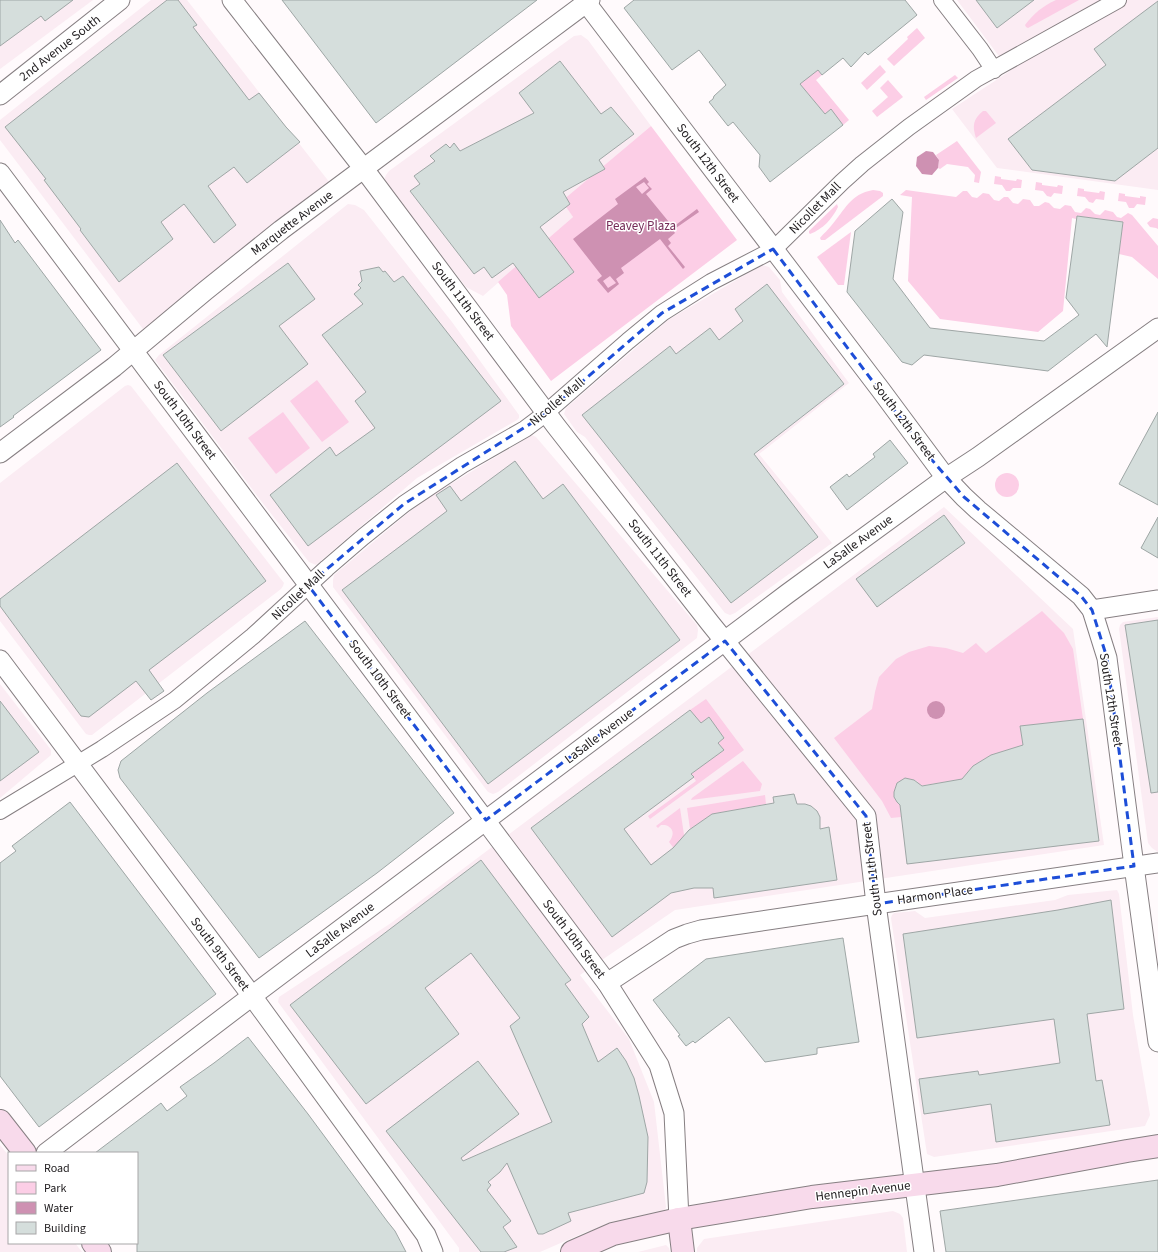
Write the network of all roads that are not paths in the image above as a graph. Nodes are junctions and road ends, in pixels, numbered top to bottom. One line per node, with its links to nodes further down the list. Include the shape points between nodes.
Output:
1 (120, 0): 7 (street, 2nd Avenue South)
2 (232, 0): 8 (street, South 11th Street)
3 (942, 0): 6 (street)
4 (1118, 0): 6 (street, Nicollet Mall)
5 (587, 1): 8 (street, Marquette Avenue); 10 (street, South 12th Street)
6 (994, 70): 10 (street, Nicollet Mall, via 976,79 862,164)
7 (0, 95)
8 (364, 169): 12 (street, Marquette Avenue, via 248,256); 13 (street, South 11th Street)
9 (0, 173): 12 (street, South 10th Street)
10 (773, 248): 13 (street, Nicollet Mall, via 710,282 662,313); 15 (street, South 12th Street)
11 (1158, 328): 15 (street, LaSalle Avenue)
12 (133, 351): 14 (street, Marquette Avenue); 16 (street, South 10th Street)
13 (546, 413): 16 (street, Nicollet Mall, via 404,504); 19 (street, South 11th Street)
14 (0, 453)
15 (946, 478): 18 (street, South 12th Street, via 978,510 1081,596); 19 (street, LaSalle Avenue)
16 (308, 585): 21 (street, Nicollet Mall, via 253,636 175,700); 23 (street, South 10th Street)
17 (1158, 600): 18 (street)
18 (1092, 610): 25 (street, South 12th Street, via 1107,658)
19 (725, 641): 23 (street, LaSalle Avenue); 26 (street, South 11th Street, via 866,816)
20 (0, 660): 21 (street, South 9th Street)
21 (78, 764): 22 (street, Nicollet Mall); 28 (street, South 9th Street)
22 (0, 811)
23 (486, 820): 27 (street, South 10th Street); 28 (street, LaSalle Avenue)
24 (1158, 863): 25 (street, Harmon Place)
25 (1134, 866): 26 (street, Harmon Place); 29 (street, South 12th Street)
26 (876, 904): 27 (street, Harmon Place, via 687,934 674,939); 34 (street, South 11th Street)
27 (607, 983): 35 (street, South 10th Street, via 659,1065 674,1113)
28 (252, 996): 33 (street, LaSalle Avenue); 38 (street, South 9th Street, via 426,1235)
29 (1158, 1042)
30 (0, 1121): 32 (main road)
31 (1158, 1146): 34 (main road, Hennepin Avenue, via 998,1175)
32 (24, 1152)
33 (47, 1152)
34 (915, 1185): 35 (main road, Hennepin Avenue, via 812,1197); 41 (street, South 11th Street)
35 (679, 1219): 39 (main road, Hennepin Avenue, via 613,1234); 40 (main road)
36 (94, 1244): 37 (main road)
37 (100, 1252)
38 (433, 1252)
39 (572, 1252)
40 (683, 1252)
41 (924, 1252)

